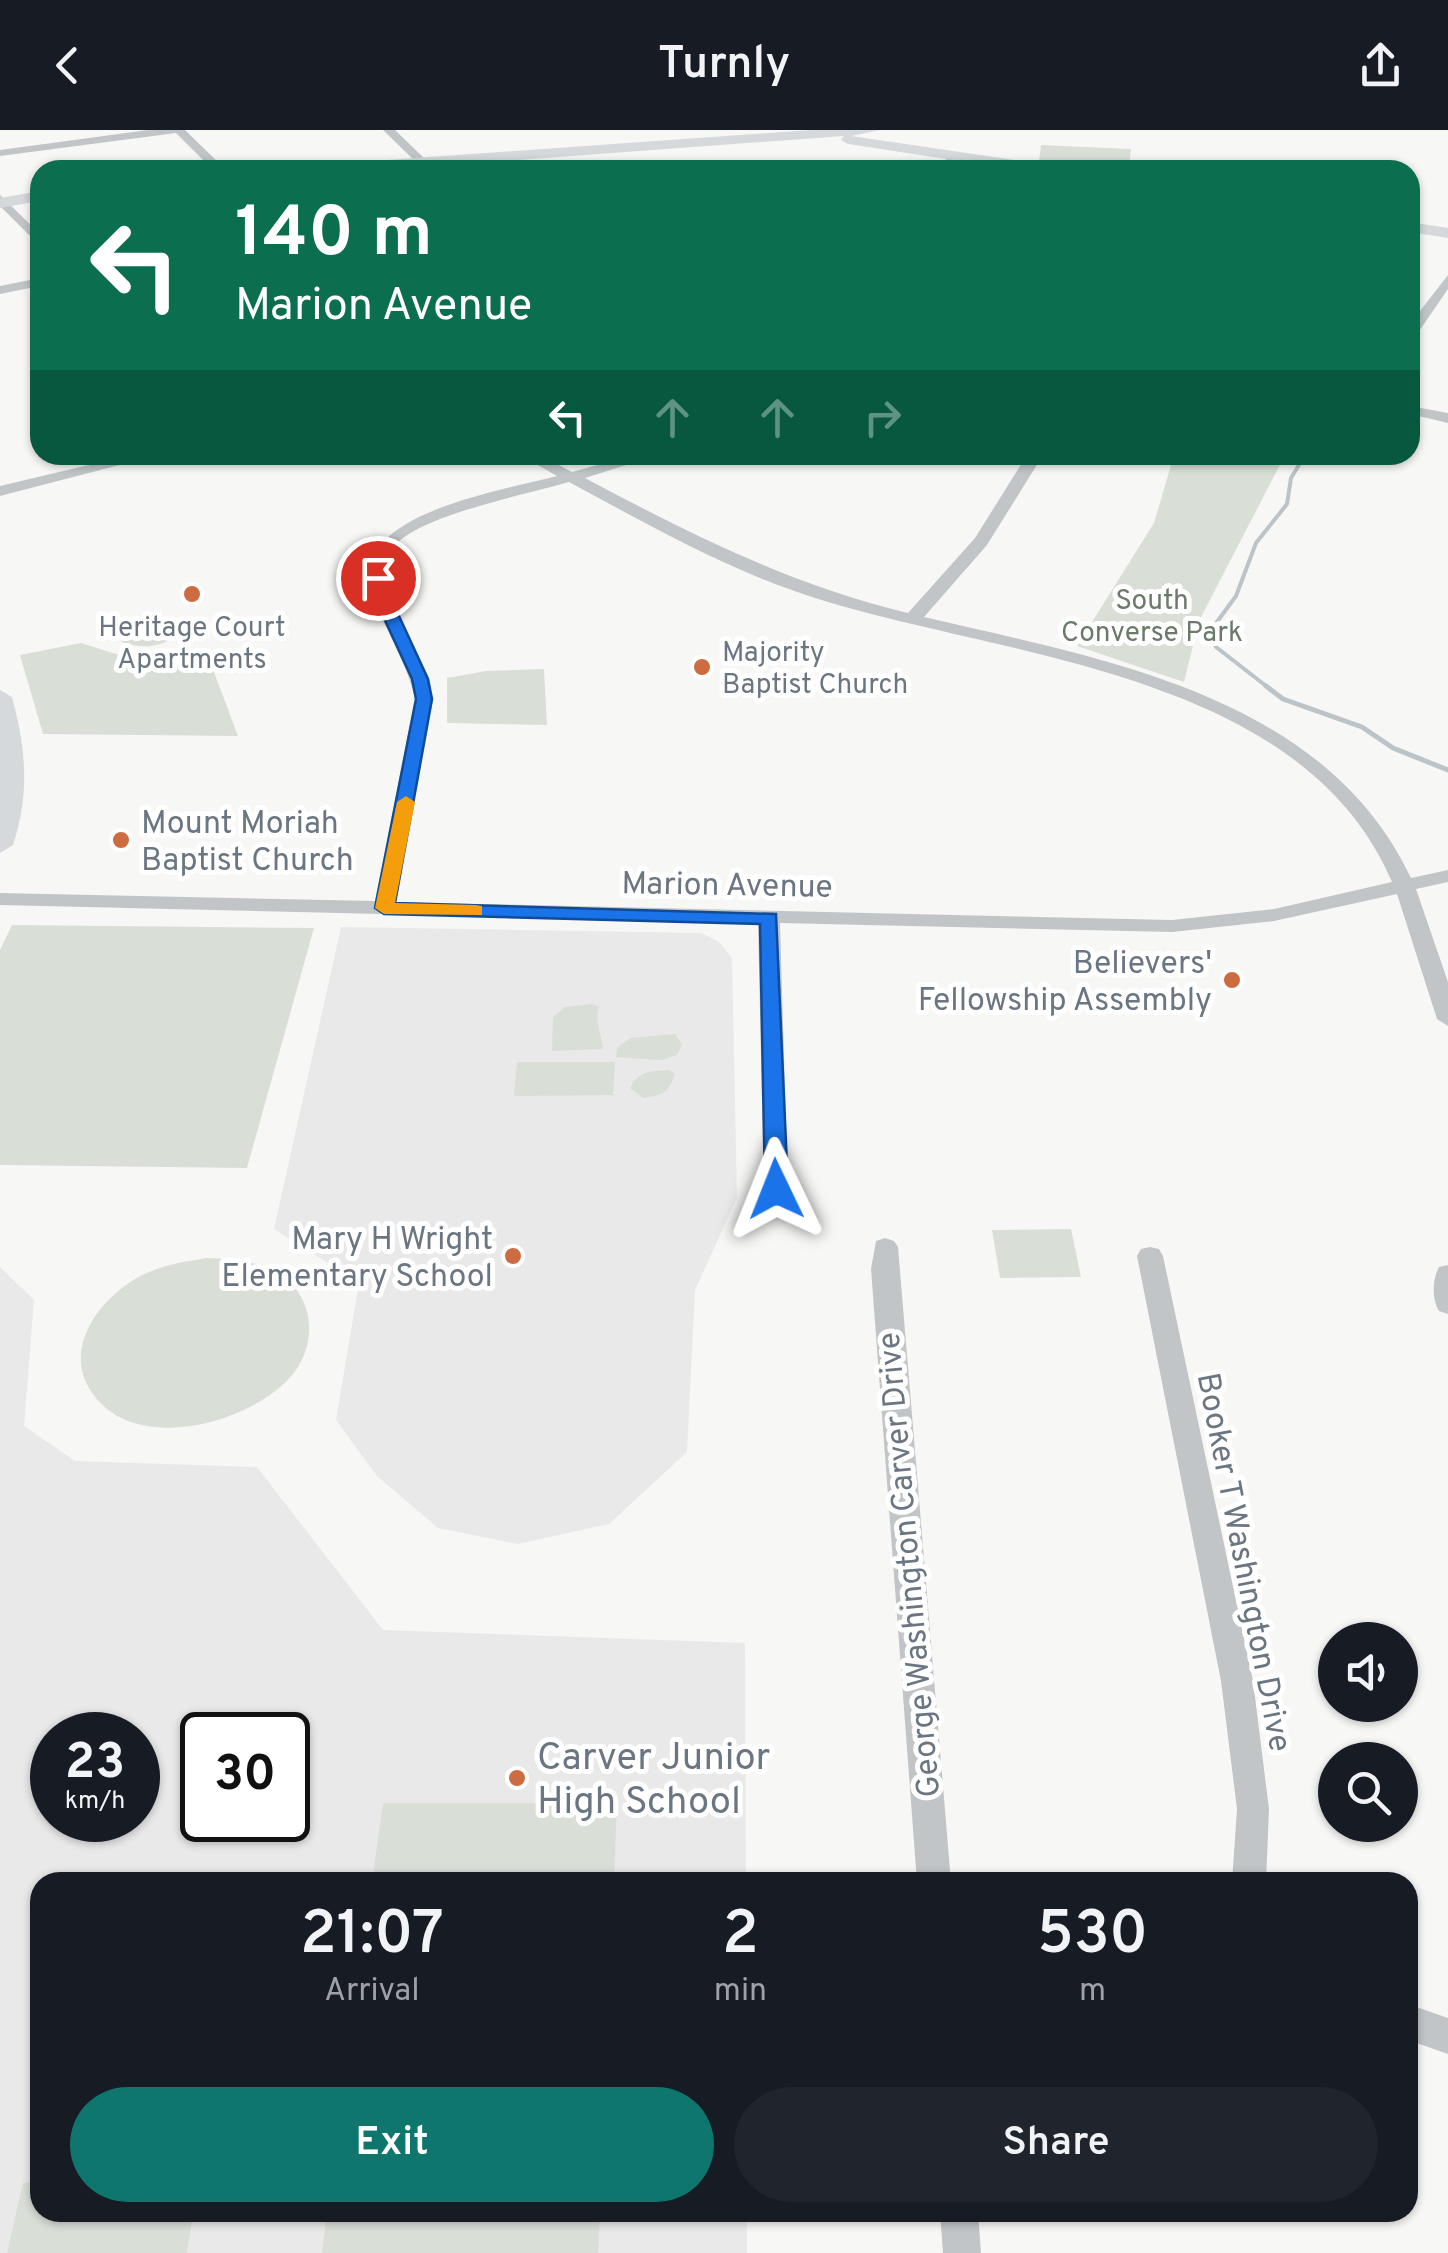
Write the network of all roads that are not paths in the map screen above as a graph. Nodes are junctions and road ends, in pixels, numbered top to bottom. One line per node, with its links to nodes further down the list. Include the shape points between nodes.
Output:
1 (177, 130): 6 (street); 8 (street)
2 (390, 130): 9 (street)
3 (781, 130): 5 (street)
4 (873, 130): 5 (main road)
5 (819, 136): 7 (main road); 10 (main road)
6 (0, 153)
7 (956, 156): 11 (street); 12 (main road)
8 (209, 160)
9 (420, 160)
10 (437, 160)
11 (952, 160)
12 (983, 160)
13 (30, 198): 14 (main road)
14 (1, 202): 16 (street)
15 (1420, 229): 17 (main road)
16 (30, 232)
17 (1448, 233)
18 (1448, 279): 21 (street)
19 (30, 284): 20 (street)
20 (0, 290)
21 (1420, 320)
22 (1420, 412): 23 (street)
23 (1448, 418)
24 (109, 465): 29 (street)
25 (548, 465): 28 (street)
26 (615, 465): 28 (street)
27 (1030, 465): 30 (street, via 999,522)
28 (573, 477): 30 (street, via 762,574); 36 (street, via 417,522 394,536 378,559 379,590 424,699)
29 (0, 492)
30 (914, 617): 34 (street, via 1112,665 1240,718 1342,790)
31 (0, 698): 32 (main road, via 16,781)
32 (0, 845)
33 (1448, 876): 34 (street, Marion Avenue)
34 (1406, 886): 37 (street, Marion Avenue, via 1198,925); 38 (street)
35 (0, 899): 36 (street, Marion Avenue)
36 (384, 908): 37 (street, Marion Avenue)
37 (770, 918): 39 (street)
38 (1448, 1020)
39 (776, 1189)
40 (885, 1247): 44 (street, George Washington Carver Drive)
41 (1150, 1256): 45 (street, Booker T Washington Drive, via 1237,1681 1253,1809)
42 (1448, 1274): 43 (street)
43 (1448, 1304)
44 (933, 1872)
45 (1249, 1872)
46 (1418, 2026): 47 (street)
47 (1448, 2036)
48 (960, 2222): 49 (street)
49 (962, 2253)

